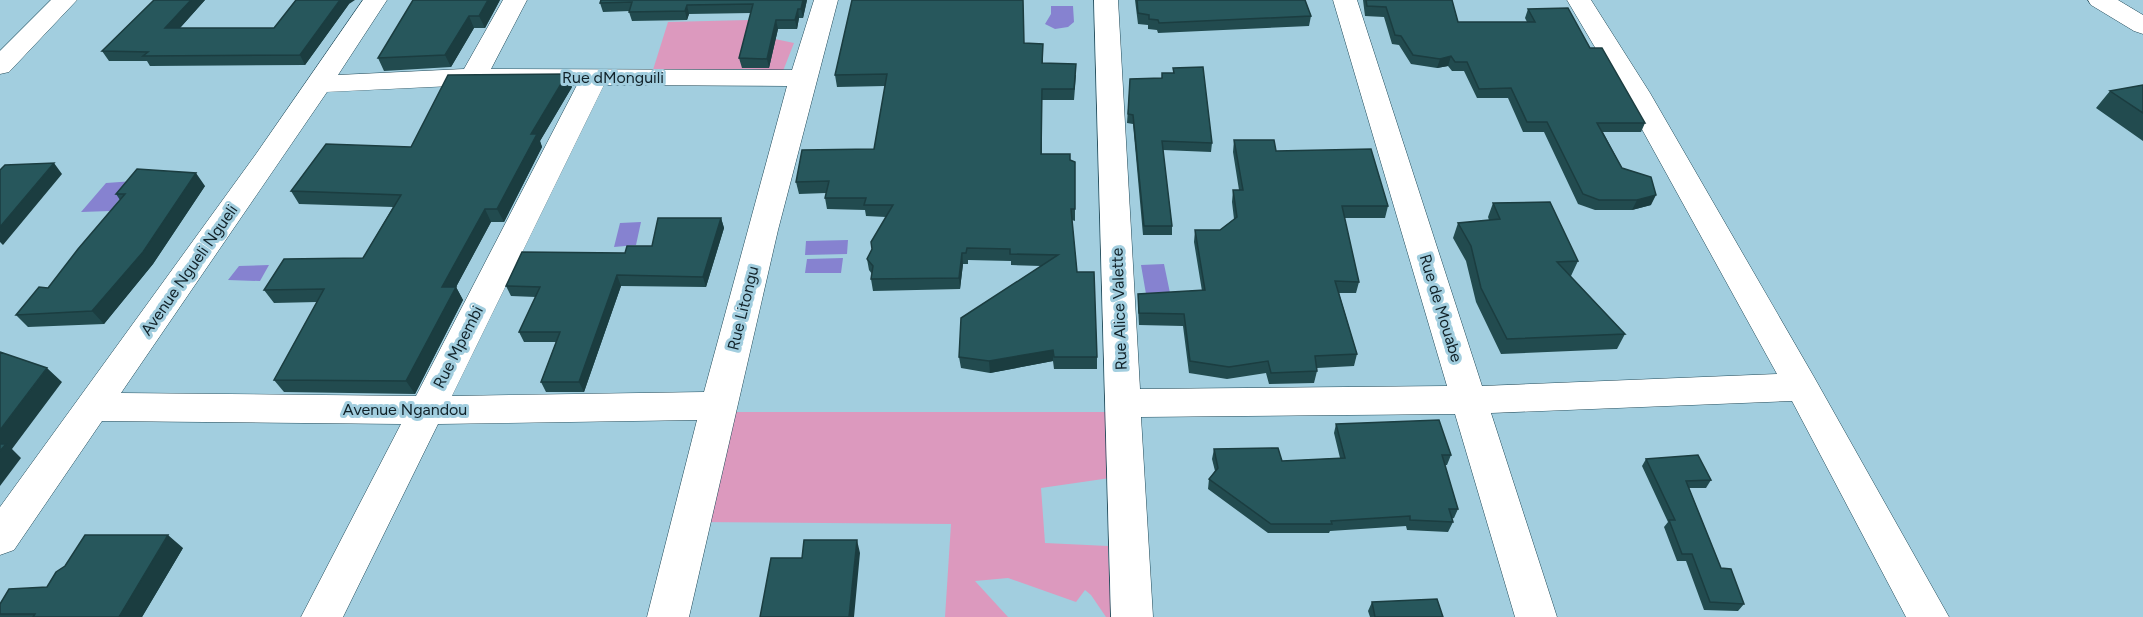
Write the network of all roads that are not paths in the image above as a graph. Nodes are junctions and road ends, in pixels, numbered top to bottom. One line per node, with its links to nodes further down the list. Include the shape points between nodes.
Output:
1 (65, 0): 10 (street)
2 (375, 0): 14 (street, Avenue Ngueli Ngueli)
3 (515, 0): 11 (street)
4 (826, 0): 13 (street, Rue Litongu)
5 (1106, 0): 17 (street, Rue Alice Valette)
6 (1345, 0): 16 (street, Rue de Mouabe)
7 (1579, 0): 15 (street)
8 (2100, 0): 9 (street)
9 (2143, 26)
10 (0, 66)
11 (473, 77): 12 (street, Rue dMonguili); 14 (street, Rue dMonguili)
12 (595, 77): 13 (street, Rue dMonguili); 20 (street, Rue Mpembi)
13 (802, 78): 18 (street, Rue Litongu)
14 (316, 84): 19 (street, Avenue Ngueli Ngueli)
15 (1802, 387): 16 (street); 26 (street)
16 (1470, 400): 17 (street); 25 (street, Rue de Mouabe)
17 (1122, 403): 24 (street, Rue Alice Valette)
18 (718, 406): 20 (street, Avenue Ngandou); 23 (street, Rue Litongu)
19 (92, 407): 20 (street, Avenue Ngandou); 21 (street, Avenue Ngueli Ngueli)
20 (426, 410): 22 (street, Rue Mpembi)
21 (0, 538)
22 (322, 617)
23 (668, 617)
24 (1132, 617)
25 (1536, 617)
26 (1928, 617)

